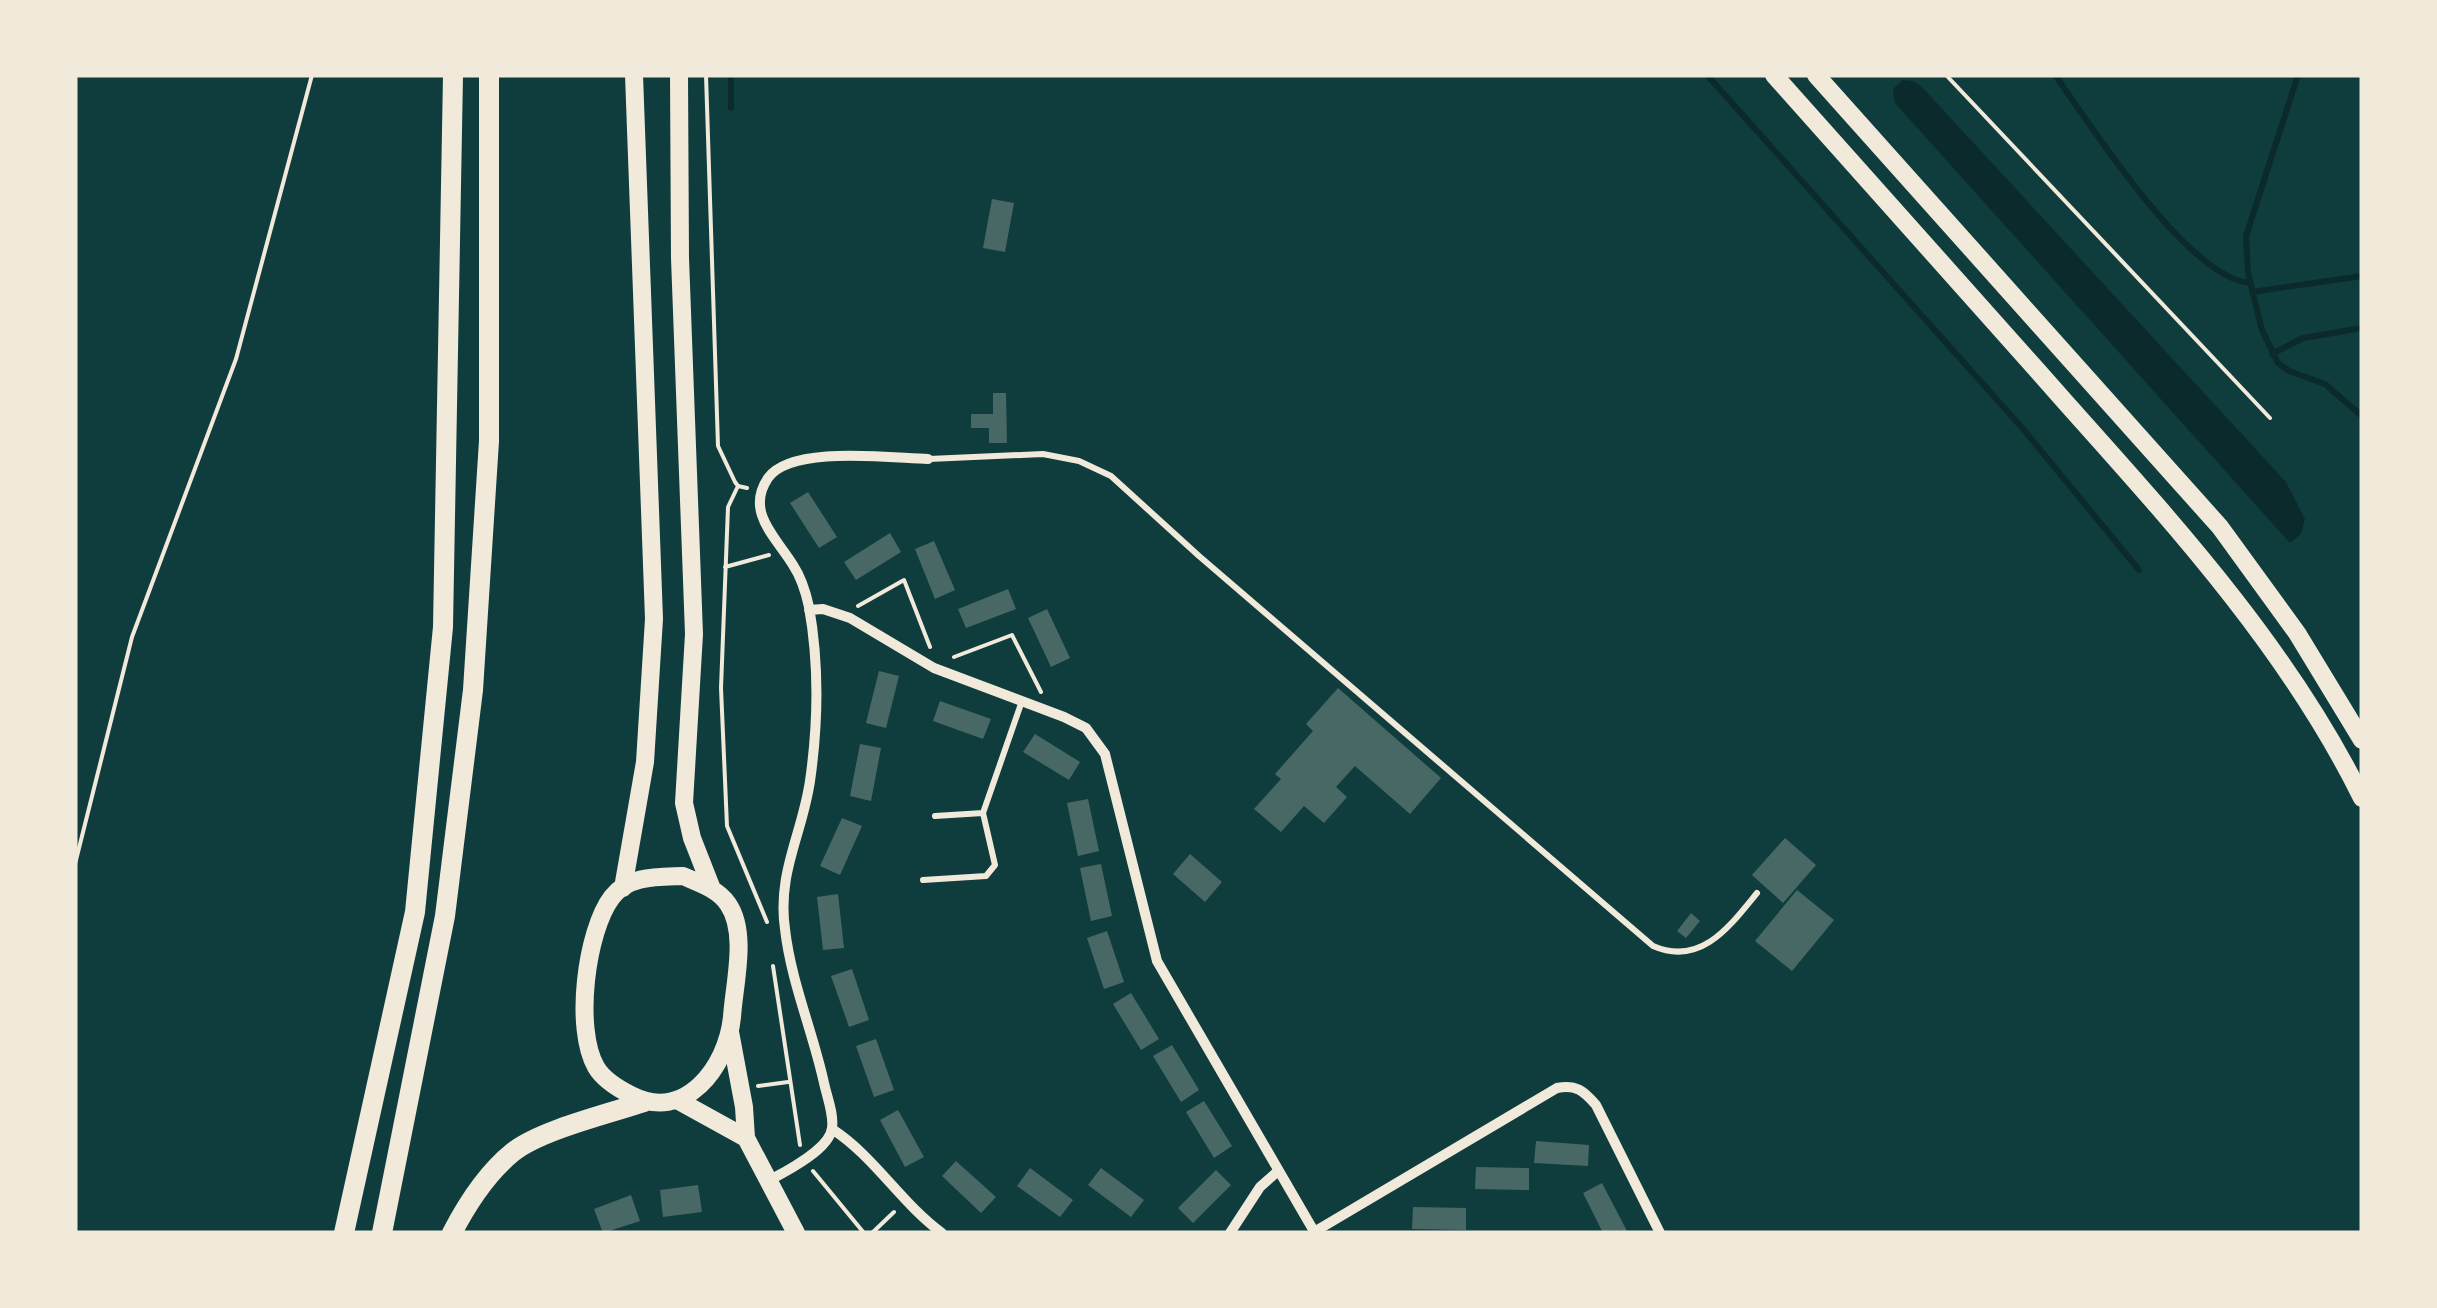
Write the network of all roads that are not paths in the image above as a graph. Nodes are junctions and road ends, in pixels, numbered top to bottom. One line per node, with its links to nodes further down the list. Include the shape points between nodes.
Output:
1 (453, 75): 26 (highway, via 444,627 415,912)
2 (489, 75): 27 (highway, via 489,441 473,690 445,916)
3 (634, 75): 15 (main road, via 654,620 645,762)
4 (679, 75): 16 (main road, via 694,634 684,804)
5 (1774, 75): 11 (main road, via 2198,551 2270,650)
6 (1816, 75): 10 (main road, via 2220,527 2297,633)
7 (928, 460): 8 (street, via 817,458 790,461 771,474 758,505 796,569); 17 (lane, via 1042,454 1094,466 1653,946 1680,953 1702,948)
8 (809, 610): 9 (street, via 850,618 934,668); 21 (street, via 816,713 810,784 782,891 792,969)
9 (1022, 702): 12 (lane); 23 (street, via 1086,728 1105,754 1157,961)
10 (2362, 740)
11 (2362, 798)
12 (983, 813): 13 (lane); 14 (lane, via 995,865 986,876)
13 (935, 816)
14 (923, 880)
15 (623, 888): 16 (main road, via 639,879 683,876); 20 (main road, via 612,896 592,947 585,1022 601,1074)
16 (712, 889): 18 (main road, via 735,918)
17 (1757, 893)
18 (730, 1032): 19 (main road, via 704,1084); 22 (main road)
19 (679, 1101): 20 (main road); 22 (main road)
20 (644, 1102): 28 (highway, via 514,1152 479,1189)
21 (832, 1129): 24 (street, via 805,1159); 30 (street)
22 (746, 1138): 24 (main road)
23 (1278, 1171): 25 (street); 31 (street)
24 (770, 1180): 29 (main road)
25 (1314, 1232): 32 (street, via 1568,1086 1596,1105)
26 (344, 1233)
27 (382, 1233)
28 (452, 1233)
29 (796, 1233)
30 (942, 1233)
31 (1230, 1233)
32 (1660, 1233)

